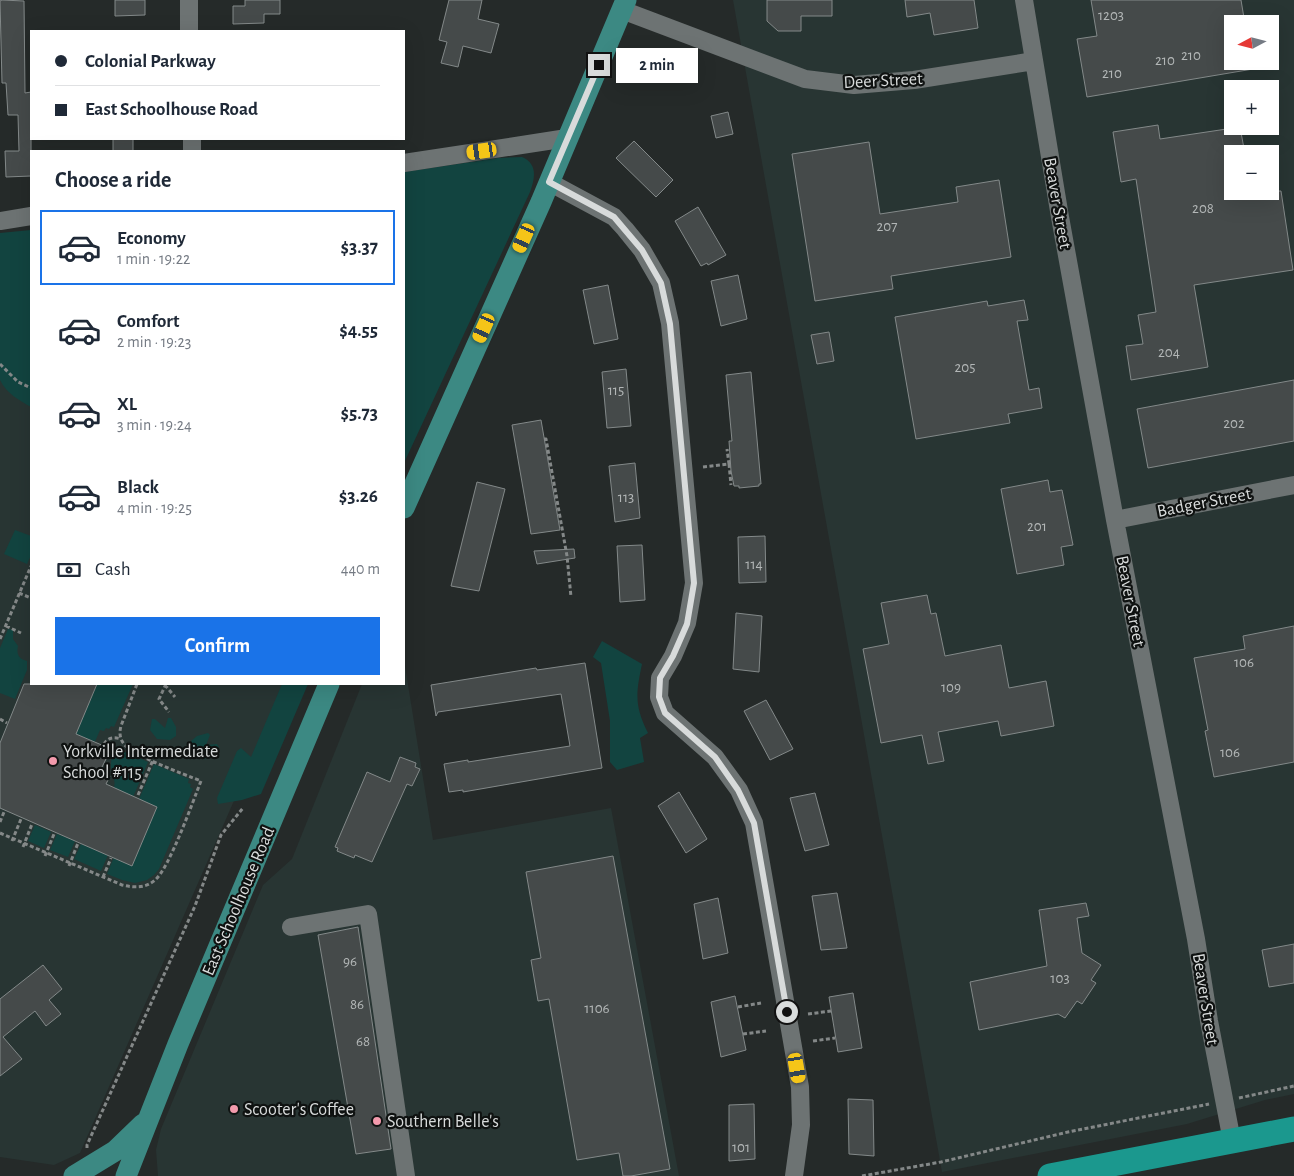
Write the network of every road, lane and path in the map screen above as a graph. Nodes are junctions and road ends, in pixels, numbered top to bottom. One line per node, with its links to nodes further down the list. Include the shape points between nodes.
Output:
1 (188, 0): 4 (street)
2 (1024, 0): 5 (street)
3 (624, 5): 5 (street, Deer Street, via 804,79 854,85 914,80); 6 (main road)
4 (189, 30)
5 (1034, 61): 20 (street, Beaver Street)
6 (568, 138): 7 (street); 8 (main road)
7 (405, 163)
8 (549, 182): 19 (main road); 74 (street, via 614,217 642,250 661,283 670,324 694,583 687,624 660,678 659,697 665,713 715,757 738,790 754,823 800,1087 800,1125)
9 (30, 216): 10 (street)
10 (0, 221)
11 (0, 364): 12 (path, via 18,382)
12 (30, 388)
13 (544, 439): 23 (path, via 567,556)
14 (728, 449): 15 (path)
15 (729, 462): 16 (path); 17 (path)
16 (703, 467)
17 (731, 485)
18 (1294, 485): 20 (street, Badger Street)
19 (405, 506)
20 (1115, 520): 69 (street, Beaver Street)
21 (30, 568): 22 (path)
22 (19, 593): 24 (path); 25 (path)
23 (571, 597)
24 (30, 598)
25 (6, 626): 26 (path); 27 (path)
26 (21, 633)
27 (0, 639)
28 (137, 685): 37 (path, via 120,726)
29 (165, 685): 33 (path, via 159,699)
30 (166, 685): 32 (path)
31 (329, 685): 67 (main road, East Schoolhouse Road)
32 (175, 697)
33 (169, 712)
34 (1, 720): 35 (path); 36 (path)
35 (7, 723)
36 (0, 726)
37 (121, 739): 38 (path, via 111,738); 39 (path, via 128,749)
38 (104, 744)
39 (153, 760): 40 (path); 54 (path, via 201,781 163,871 149,884 136,888)
40 (138, 795)
41 (242, 808): 70 (path, via 222,835 195,906 87,1145)
42 (4, 812): 44 (path)
43 (21, 819): 48 (path)
44 (0, 822)
45 (32, 824): 50 (path)
46 (0, 833): 48 (path)
47 (54, 834): 51 (path)
48 (13, 840): 50 (path)
49 (78, 843): 53 (path)
50 (24, 845): 51 (path)
51 (46, 854): 53 (path)
52 (112, 858): 54 (path)
53 (69, 864): 54 (path)
54 (103, 877)
55 (291, 927): 73 (street, via 368,914)
56 (761, 1003): 57 (path)
57 (738, 1007)
58 (830, 1011): 59 (path)
59 (808, 1014)
60 (766, 1031): 61 (path)
61 (743, 1034)
62 (834, 1037): 63 (path)
63 (813, 1041)
64 (1294, 1086): 65 (path)
65 (1251, 1096)
66 (1208, 1104): 75 (path)
67 (149, 1119): 71 (main road, East Schoolhouse Road, via 115,1151); 72 (main road, East Schoolhouse Road)
68 (1294, 1129): 69 (highway)
69 (1232, 1141): 76 (highway)
70 (88, 1152)
71 (74, 1176)
72 (126, 1176)
73 (406, 1176)
74 (794, 1176)
75 (862, 1176)
76 (1050, 1176)

